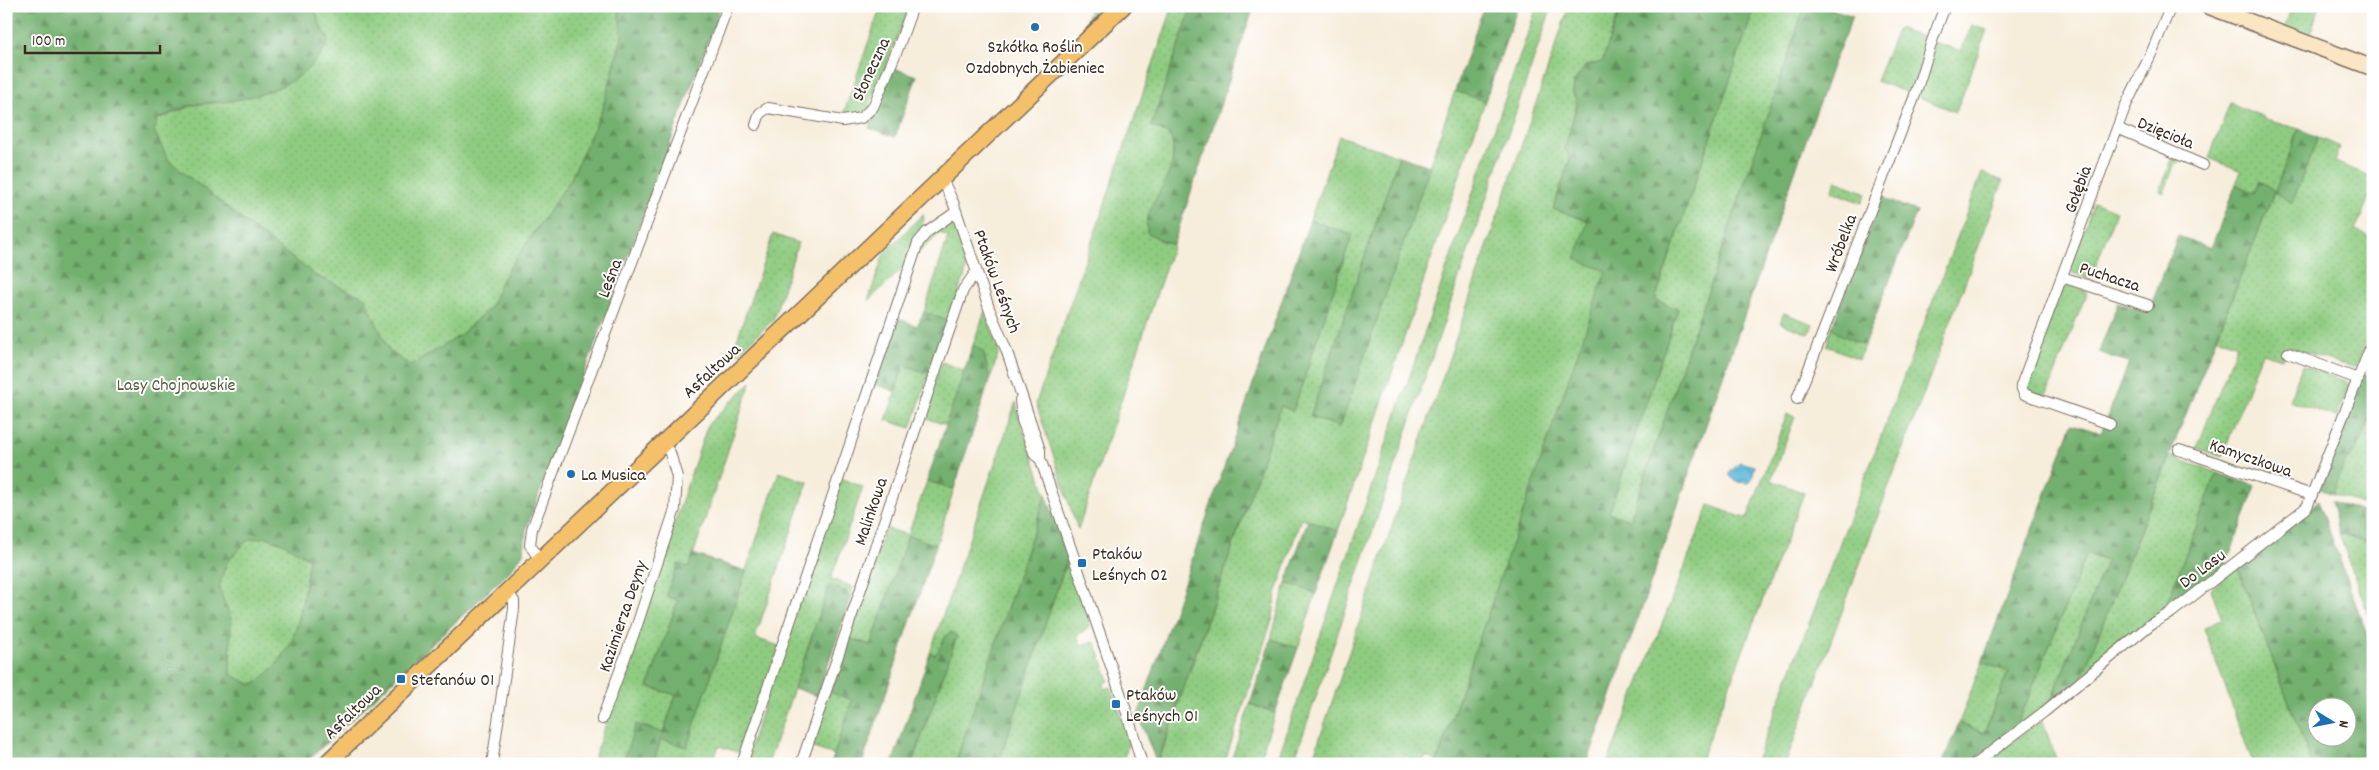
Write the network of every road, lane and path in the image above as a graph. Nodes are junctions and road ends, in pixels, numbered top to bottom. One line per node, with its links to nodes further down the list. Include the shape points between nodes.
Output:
1 (728, 6): 24 (street, Leśna, via 532,530 530,545)
2 (913, 6): 8 (street, Słoneczna, via 868,114 843,121 768,108 760,113)
3 (1124, 6): 11 (main road, Asfaltowa)
4 (1945, 6): 19 (street, Wróbelka, via 1914,98)
5 (2171, 6): 9 (street, Gołębia)
6 (2208, 6): 7 (street)
7 (2373, 68)
8 (756, 125)
9 (2117, 128): 10 (street, Dzięcioła); 14 (street, Gołębia)
10 (2203, 165)
11 (942, 179): 12 (street, Ptaków Leśnych); 21 (main road, Asfaltowa)
12 (956, 212): 13 (street, Ptaków Leśnych); 29 (street, via 927,232 918,243)
13 (976, 272): 30 (street, Malinkowa, via 963,290); 31 (street, Ptaków Leśnych, via 1021,396 1022,420 1030,445 1040,458)
14 (2062, 277): 15 (street, Puchacza); 20 (street, Gołębia, via 2021,386 2024,394)
15 (2148, 305)
16 (2373, 341): 18 (street, Do Lasu)
17 (2288, 353): 18 (street)
18 (2358, 379): 23 (street, Do Lasu)
19 (1797, 399)
20 (2110, 424)
21 (663, 442): 24 (main road, Asfaltowa); 26 (street, Kazimierza Deyny, via 670,453 677,478 675,509)
22 (2179, 450): 23 (street, Kamyczkowa)
23 (2312, 495): 32 (street, Do Lasu, via 2302,514 2172,612 2151,624)
24 (540, 560): 25 (main road, Asfaltowa)
25 (507, 591): 27 (main road, Asfaltowa); 28 (street, via 514,601 514,609)
26 (602, 719)
27 (326, 764)
28 (492, 764)
29 (742, 764)
30 (801, 764)
31 (1142, 764)
32 (1975, 764)

